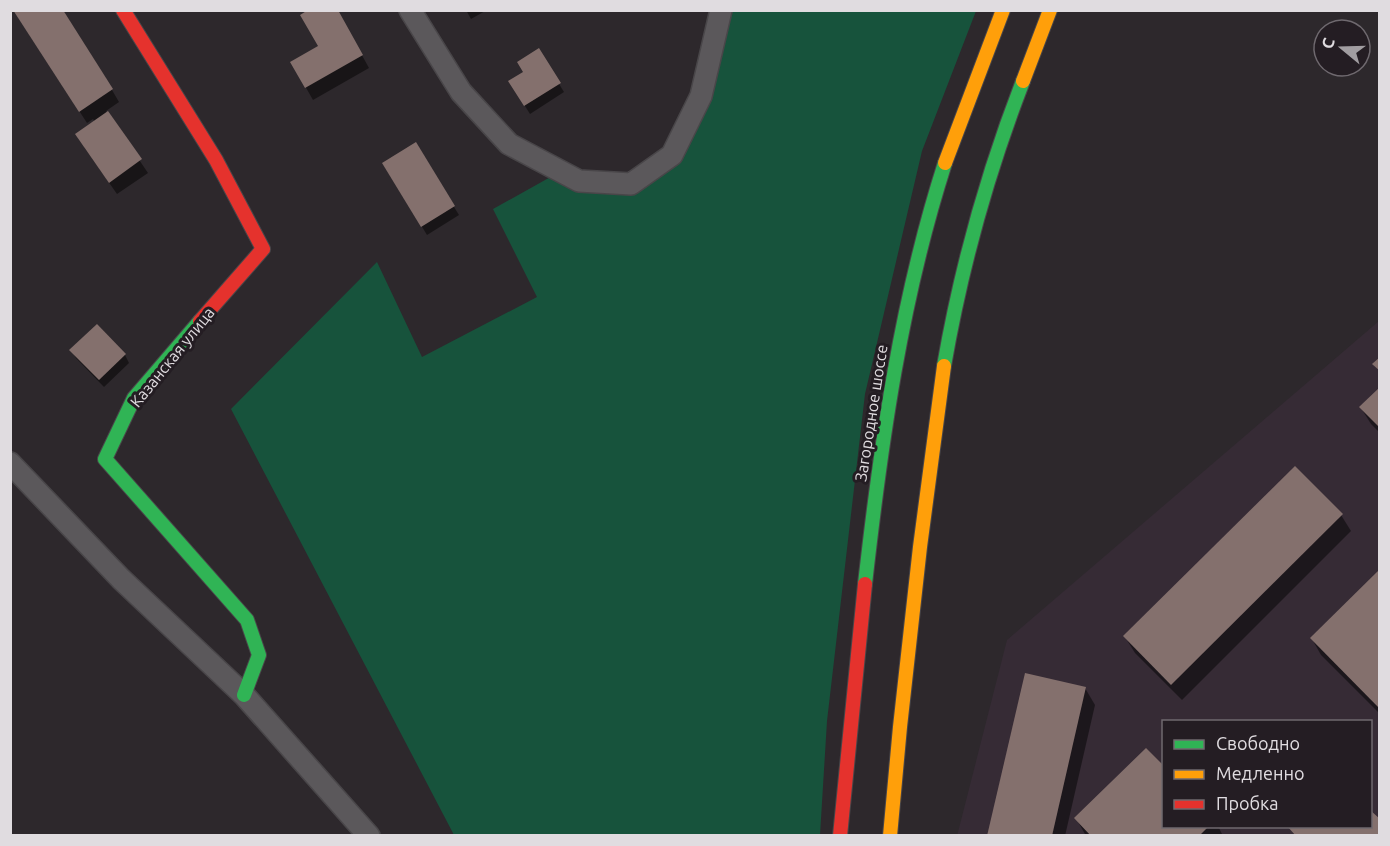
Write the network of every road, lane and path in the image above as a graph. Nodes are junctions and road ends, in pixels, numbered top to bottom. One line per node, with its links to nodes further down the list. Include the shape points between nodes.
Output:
1 (123, 10): 7 (main road, Казанская улица, via 216,160 263,249 134,398 105,459 247,620 259,655)
2 (410, 10): 3 (street, via 461,92 509,144 579,181 631,184 672,156 701,96)
3 (721, 10)
4 (1003, 10): 9 (main road, Загородное шоссе, via 962,112 934,198 899,344 857,650)
5 (1050, 10): 10 (main road, via 977,216 948,344 916,583)
6 (10, 463): 7 (street, via 121,579)
7 (244, 695): 8 (street)
8 (369, 836)
9 (840, 836)
10 (890, 836)

